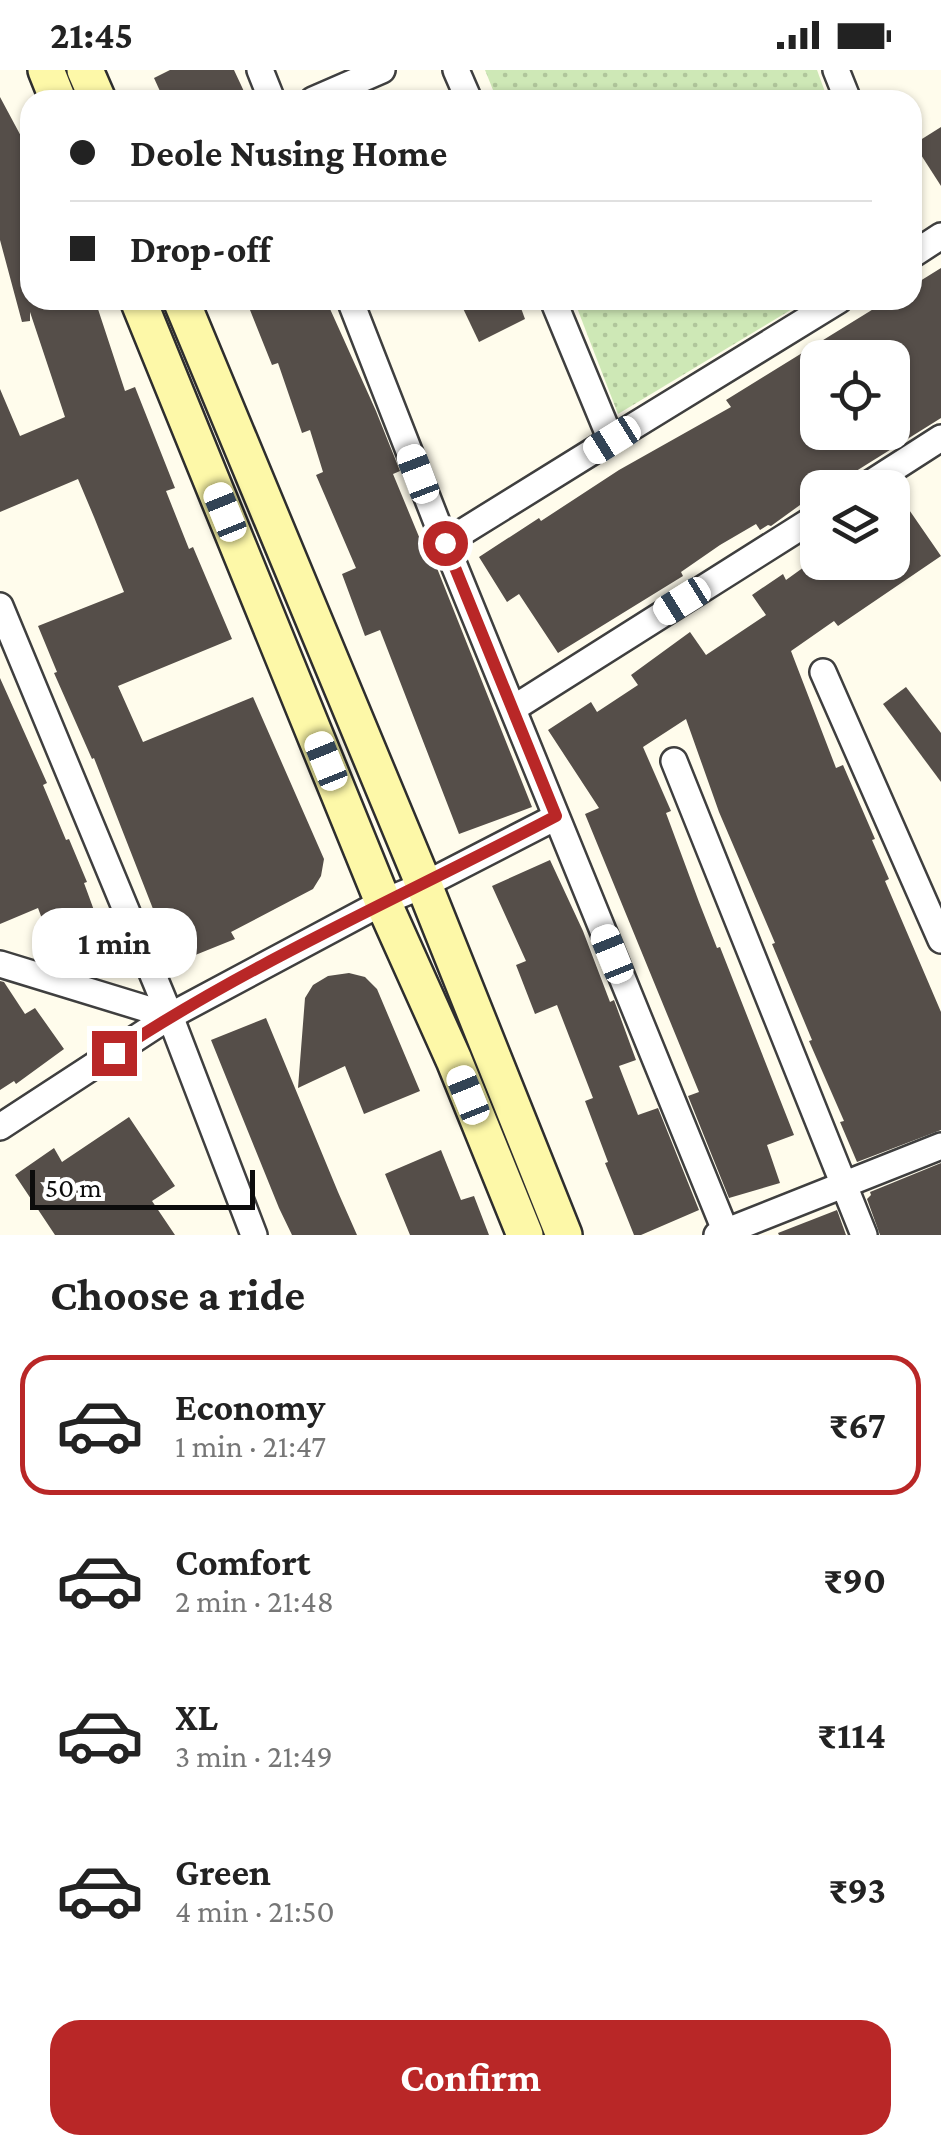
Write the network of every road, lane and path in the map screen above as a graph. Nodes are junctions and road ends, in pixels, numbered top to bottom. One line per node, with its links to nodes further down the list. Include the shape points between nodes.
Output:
1 (382, 70): 2 (street)
2 (336, 90)
3 (142, 310): 19 (main road)
4 (185, 310): 18 (main road)
5 (354, 310): 12 (street)
6 (557, 310): 9 (street)
7 (823, 310): 9 (street)
8 (941, 438): 10 (street)
9 (612, 440): 12 (street)
10 (891, 470)
11 (800, 527): 15 (street)
12 (445, 543): 15 (street)
13 (0, 606): 22 (street)
14 (823, 672): 20 (street)
15 (514, 708): 17 (street)
16 (674, 761): 25 (street)
17 (556, 816): 18 (street); 26 (street)
18 (424, 885): 19 (street); 29 (main road)
19 (383, 902): 22 (street); 28 (main road)
20 (939, 928)
21 (0, 964): 22 (street)
22 (170, 1016): 23 (street); 27 (street)
23 (0, 1127)
24 (941, 1146): 25 (street)
25 (843, 1182): 26 (street); 30 (street)
26 (723, 1233)
27 (254, 1235)
28 (525, 1235)
29 (564, 1235)
30 (864, 1235)

